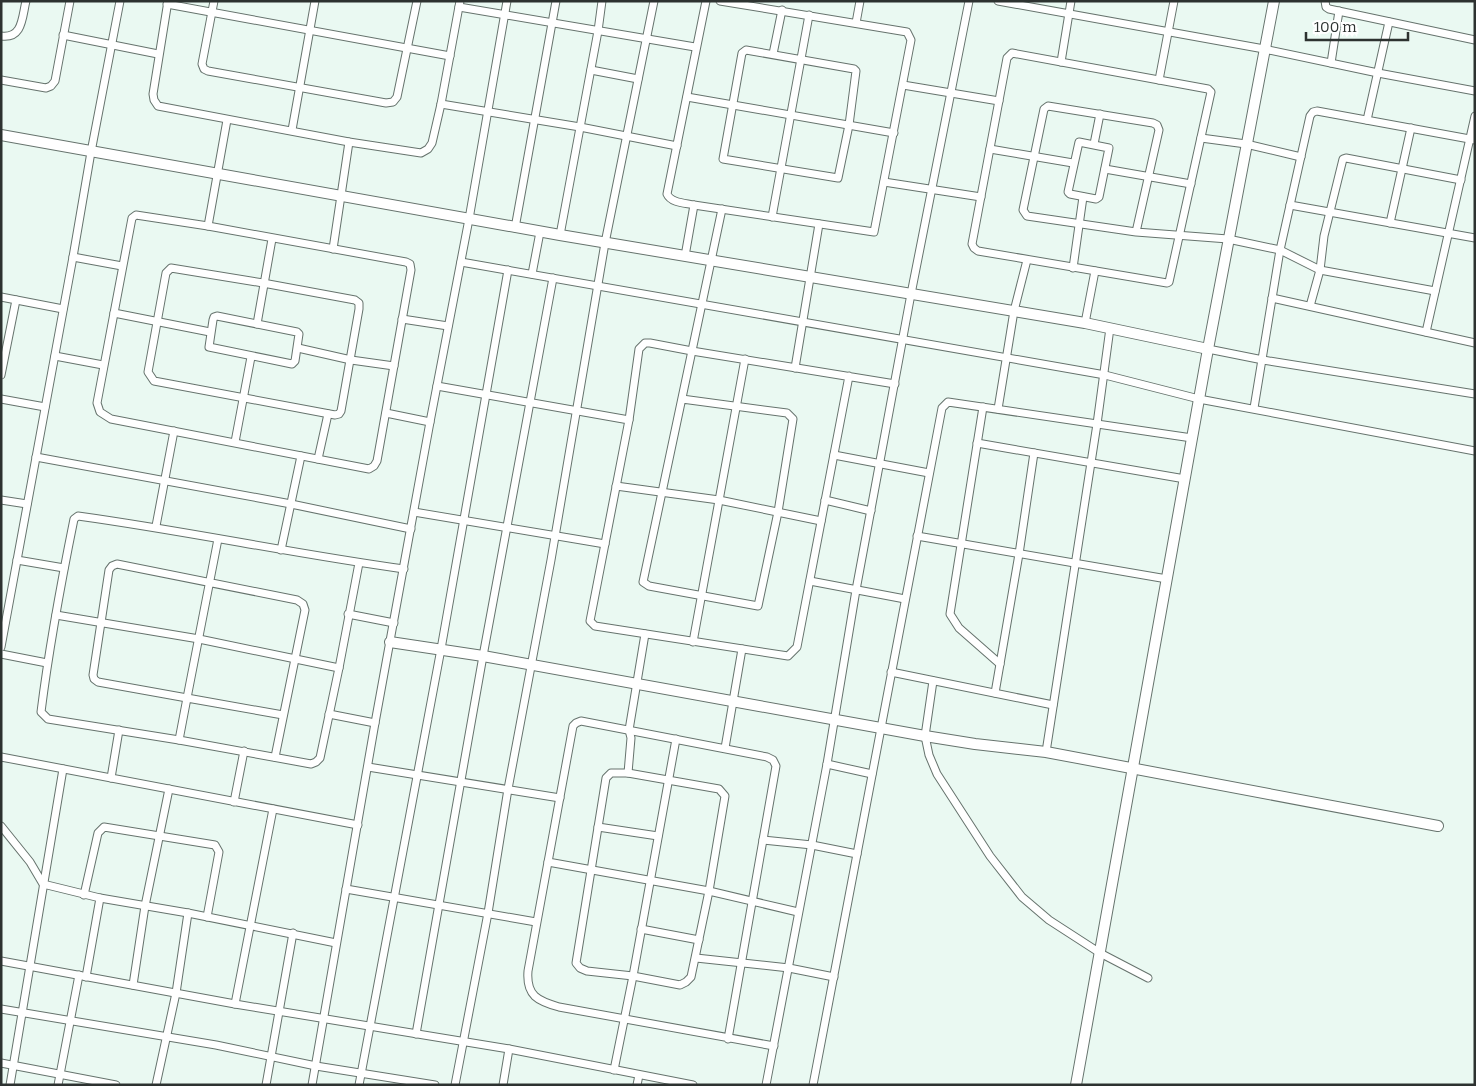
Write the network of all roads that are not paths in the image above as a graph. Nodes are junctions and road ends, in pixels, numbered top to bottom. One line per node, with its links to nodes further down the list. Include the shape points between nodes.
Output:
1 (26, 1): 36 (street, via 19,30 14,35)
2 (70, 1): 35 (street)
3 (120, 1): 39 (street)
4 (214, 1): 25 (street)
5 (315, 1): 32 (street)
6 (417, 1): 41 (street)
7 (507, 1): 28 (street)
8 (556, 1): 31 (street)
9 (602, 1): 33 (street)
10 (654, 1): 37 (street)
11 (706, 1): 40 (street)
12 (720, 1): 22 (street)
13 (860, 1): 30 (street)
14 (968, 1): 57 (street)
15 (998, 1): 26 (street)
16 (1071, 1): 26 (street)
17 (1174, 1): 34 (street)
18 (1274, 1): 42 (street)
19 (1325, 1): 24 (street, via 1326,7)
20 (168, 3): 25 (street); 43 (street)
21 (460, 4): 28 (street); 45 (street)
22 (759, 4): 23 (street)
23 (782, 10): 27 (street); 44 (street)
24 (1340, 11): 29 (street); 48 (street)
25 (212, 13): 32 (street); 55 (street, via 202,64 204,69)
26 (1069, 14): 34 (street); 47 (street)
27 (808, 15): 30 (street); 46 (street)
28 (504, 16): 31 (street); 62 (street)
29 (1389, 22): 38 (street); 50 (street)
30 (856, 23): 54 (street, via 907,32 911,40)
31 (553, 24): 33 (street); 67 (street)
32 (310, 30): 41 (street); 55 (street)
33 (598, 31): 37 (street); 49 (street)
34 (1169, 32): 42 (street); 53 (street)
35 (63, 35): 39 (street); 52 (street, via 55,81 51,86 46,88)
36 (1, 36)
37 (646, 38): 40 (street); 51 (street)
38 (1475, 40)
39 (111, 45): 43 (street); 83 (street)
40 (696, 47): 58 (street)
41 (407, 48): 45 (street); 55 (street, via 398,97 393,102)
42 (1264, 48): 48 (street); 80 (street)
43 (158, 54): 66 (street, via 153,94 158,106)
44 (773, 54): 46 (street); 61 (street, via 746,50 742,53)
45 (450, 56): 60 (street)
46 (801, 59): 63 (street); 69 (street, via 856,71)
47 (1061, 62): 53 (street); 59 (street, via 1012,53 1008,55)
48 (1331, 63): 50 (street)
49 (591, 70): 51 (street); 70 (street)
50 (1378, 73): 56 (street); 68 (street)
51 (638, 79): 75 (street)
52 (1, 80)
53 (1160, 80): 76 (street, via 1211,92)
54 (903, 85): 57 (street); 73 (street)
55 (300, 88): 72 (street)
56 (1475, 90)
57 (951, 92): 59 (street); 95 (street)
58 (686, 97): 61 (street); 81 (street)
59 (999, 101): 82 (street)
60 (442, 104): 62 (street); 78 (street, via 432,143 421,153)
61 (732, 104): 63 (street); 89 (street, via 723,159)
62 (487, 112): 67 (street); 104 (street)
63 (791, 114): 69 (street); 89 (street)
64 (1100, 114): 79 (street); 84 (street, via 1046,107); 91 (street, via 1157,125 1159,130)
65 (1475, 116): 77 (street)
66 (227, 120): 72 (street); 90 (street)
67 (535, 120): 70 (street); 109 (street)
68 (1367, 120): 71 (street); 85 (street, via 1313,112)
69 (849, 125): 73 (street); 89 (street, via 838,178)
70 (580, 127): 75 (street); 113 (street)
71 (1411, 128): 77 (street); 87 (street)
72 (292, 130): 78 (street)
73 (894, 133): 93 (street)
74 (1, 135): 83 (street)
75 (627, 136): 81 (street); 118 (street)
76 (1201, 138): 80 (street); 94 (street)
77 (1473, 140): 92 (street)
78 (349, 142): 96 (street)
79 (1094, 144): 86 (street, via 1079,142); 88 (street, via 1108,148)
80 (1246, 144): 85 (street); 117 (street)
81 (677, 146): 99 (street, via 667,194 671,200)
82 (990, 149): 84 (street); 98 (street)
83 (91, 152): 90 (street); 122 (street)
84 (1034, 156): 86 (street); 105 (street, via 1024,213)
85 (1301, 156): 100 (street)
86 (1073, 163): 97 (street, via 1068,192)
87 (1401, 168): 92 (street); 102 (street, via 1343,159); 106 (street)
88 (1106, 169): 91 (street); 97 (street, via 1099,197 1096,200)
89 (781, 170): 103 (street)
90 (217, 174): 96 (street); 108 (street)
91 (1149, 176): 94 (street); 111 (street)
92 (1461, 180): 112 (street)
93 (884, 182): 95 (street); 107 (street, via 874,232)
94 (1192, 184): 114 (street)
95 (932, 190): 98 (street); 137 (street)
96 (340, 197): 104 (street); 119 (street)
97 (1083, 197): 105 (street)
98 (981, 198): 123 (street, via 972,244 974,248)
99 (694, 205): 101 (street); 121 (street)
100 (1290, 205): 102 (street); 120 (street)
101 (722, 209): 103 (street); 125 (street)
102 (1330, 212): 106 (street); 129 (street)
103 (772, 217): 107 (street)
104 (469, 219): 109 (street); 124 (street)
105 (1079, 223): 111 (street); 127 (street)
106 (1390, 223): 112 (street)
107 (819, 224): 132 (street)
108 (208, 226): 116 (street); 126 (street, via 133,216)
109 (515, 228): 110 (street)
110 (540, 232): 113 (street); 131 (street)
111 (1136, 232): 114 (street)
112 (1449, 234): 115 (street); 136 (street)
113 (560, 236): 118 (street)
114 (1179, 236): 117 (street); 130 (street, via 1171,280 1167,283)
115 (1475, 238)
116 (272, 239): 119 (street); 134 (street)
117 (1228, 239): 120 (street); 159 (street)
118 (605, 243): 121 (street); 135 (street)
119 (333, 249): 146 (street, via 410,264 412,270)
120 (1280, 250): 129 (street); 139 (street)
121 (685, 256): 125 (street)
122 (73, 257): 126 (street); 143 (street)
123 (1027, 260): 127 (street); 144 (street)
124 (461, 262): 128 (street); 151 (street)
125 (710, 262): 132 (street); 141 (street)
126 (122, 266): 145 (street)
127 (1073, 268): 130 (street)
128 (508, 270): 131 (street); 175 (street)
129 (1320, 270): 136 (street); 142 (street)
130 (1095, 271): 149 (street)
131 (532, 274): 133 (street)
132 (810, 277): 137 (street); 148 (street)
133 (553, 278): 135 (street); 181 (street)
134 (264, 283): 147 (street, via 171,268 166,273); 150 (street); 165 (street, via 359,303)
135 (598, 286): 141 (street); 186 (street)
136 (1435, 290): 154 (street)
137 (911, 294): 144 (street); 155 (street)
138 (1, 297): 140 (street)
139 (1272, 298): 142 (street); 166 (street)
140 (16, 300): 143 (street); 156 (street)
141 (702, 304): 148 (street); 160 (street)
142 (1310, 306): 154 (street)
143 (63, 308): 161 (street)
144 (1014, 311): 149 (street); 163 (street)
145 (114, 313): 147 (street); 167 (street)
146 (402, 319): 151 (street); 168 (street)
147 (157, 321): 153 (street); 177 (street, via 148,372 150,378)
148 (803, 322): 155 (street); 169 (street)
149 (1085, 323): 152 (street)
150 (256, 324): 153 (street, via 217,316); 158 (street, via 297,332)
151 (448, 326): 174 (street)
152 (1110, 328): 159 (street); 171 (street)
153 (210, 332): 162 (street, via 208,347)
154 (1426, 332): 157 (street)
155 (902, 340): 163 (street); 173 (street)
156 (4, 343): 170 (street)
157 (1475, 343)
158 (298, 348): 162 (street, via 292,364); 165 (street)
159 (1208, 349): 166 (street); 178 (street)
160 (692, 351): 164 (street); 180 (street); 190 (street, via 650,343 639,349)
161 (55, 356): 167 (street); 183 (street)
162 (251, 357): 177 (street)
163 (1006, 358): 171 (street); 187 (street)
164 (745, 359): 169 (street); 182 (street)
165 (351, 360): 168 (street); 189 (street, via 341,411 335,415)
166 (1263, 360): 176 (street); 185 (street)
167 (103, 365): 193 (street, via 97,404 100,412 111,419)
168 (394, 366): 188 (street)
169 (795, 368): 172 (street)
170 (1, 375)
171 (1104, 375): 178 (street); 192 (street)
172 (849, 376): 173 (street); 199 (street)
173 (895, 384): 203 (street)
174 (437, 386): 175 (street); 191 (street)
175 (486, 394): 181 (street); 218 (street)
176 (1475, 394)
177 (242, 397): 189 (street); 195 (street)
178 (1199, 398): 185 (street); 194 (street)
179 (1, 399): 183 (street)
180 (682, 399): 182 (street); 209 (street)
181 (530, 402): 186 (street); 221 (street)
182 (736, 406): 211 (street); 217 (street, via 787,413 793,419)
183 (45, 407): 201 (street)
184 (983, 407): 187 (street); 196 (street); 205 (street, via 944,404)
185 (1254, 408): 197 (street)
186 (577, 409): 190 (street); 223 (street)
187 (998, 409): 192 (street)
188 (386, 413): 191 (street); 202 (street, via 374,466 369,468)
189 (328, 414): 202 (street)
190 (628, 420): 208 (street)
191 (430, 422): 216 (street)
192 (1097, 424): 194 (street); 204 (street)
193 (174, 431): 195 (street); 207 (street)
194 (1192, 438): 206 (street)
195 (235, 442): 200 (street)
196 (978, 443): 198 (street); 226 (street)
197 (1475, 450)
198 (1034, 453): 204 (street); 229 (street)
199 (834, 455): 203 (street); 212 (street)
200 (301, 456): 202 (street); 214 (street)
201 (36, 457): 207 (street); 213 (street)
202 (318, 459)
203 (880, 463): 205 (street); 215 (street)
204 (1091, 463): 206 (street); 232 (street)
205 (929, 473): 224 (street)
206 (1185, 479): 235 (street)
207 (163, 481): 214 (street); 220 (street)
208 (616, 486): 209 (street); 227 (street)
209 (662, 491): 211 (street); 239 (street, via 643,582 649,586)
210 (1, 500): 213 (street)
211 (719, 500): 217 (street); 239 (street)
212 (825, 500): 215 (street); 219 (street)
213 (27, 504): 230 (street)
214 (291, 504): 222 (street); 228 (street)
215 (871, 511): 238 (street)
216 (414, 512): 218 (street); 222 (street)
217 (778, 512): 219 (street); 239 (street, via 758,606)
218 (464, 520): 221 (street); 251 (street)
219 (821, 520): 237 (street)
220 (156, 526): 225 (street); 233 (street, via 78,516 74,519)
221 (507, 527): 223 (street); 254 (street)
222 (411, 528): 234 (street)
223 (555, 535): 227 (street); 258 (street)
224 (917, 536): 226 (street); 240 (street)
225 (218, 539): 228 (street); 236 (street)
226 (961, 543): 229 (street); 257 (street, via 950,614 959,628)
227 (605, 544): 246 (street, via 590,621 595,626)
228 (281, 550): 231 (street)
229 (1019, 554): 232 (street); 257 (street)
230 (17, 560): 233 (street); 241 (street)
231 (359, 563): 234 (street); 242 (street)
232 (1075, 564): 235 (street); 266 (street)
233 (64, 568): 243 (street)
234 (404, 569): 245 (street)
235 (1167, 579): 285 (street)
236 (211, 581): 244 (street, via 117,564 109,570); 247 (street); 255 (street, via 297,600 302,604 306,610)
237 (810, 581): 238 (street); 252 (street, via 797,647 793,652 788,656)
238 (856, 590): 240 (street); 269 (street)
239 (702, 596): 249 (street)
240 (905, 599): 260 (street)
241 (5, 607): 250 (street)
242 (348, 614): 245 (street); 259 (street)
243 (56, 615): 244 (street); 256 (street)
244 (100, 621): 247 (street); 264 (street, via 94,679)
245 (394, 623): 248 (street)
246 (644, 634): 249 (street); 262 (street)
247 (199, 639): 255 (street); 264 (street)
248 (390, 642): 251 (street); 270 (street)
249 (693, 642): 252 (street)
250 (1, 646)
251 (441, 649): 254 (street); 287 (street)
252 (742, 649): 265 (street)
253 (1, 654): 256 (street)
254 (483, 656): 258 (street); 291 (street)
255 (295, 658): 259 (street); 268 (street)
256 (48, 663): 272 (street, via 41,712 45,718)
257 (1000, 664): 263 (street)
258 (530, 666): 262 (street); 293 (street)
259 (339, 668): 267 (street)
260 (891, 672): 261 (street); 271 (street)
261 (933, 681): 263 (street); 274 (street)
262 (637, 684): 265 (street); 273 (street)
263 (995, 693): 266 (street)
264 (187, 698): 268 (street); 276 (street)
265 (733, 701): 269 (street); 277 (street)
266 (1053, 705): 279 (street)
267 (329, 714): 270 (street); 281 (street, via 320,758 316,762 311,764)
268 (283, 715): 281 (street)
269 (834, 719): 271 (street); 282 (street)
270 (375, 723): 283 (street)
271 (881, 727): 274 (street); 288 (street)
272 (120, 730): 276 (street); 289 (street)
273 (629, 730): 275 (street); 286 (street); 294 (street, via 581,721 576,723)
274 (925, 736): 279 (street); 328 (street, via 937,774 990,856 1022,897 1049,920)
275 (676, 739): 277 (street); 290 (street)
276 (180, 740): 278 (street)
277 (725, 748): 303 (street, via 767,757 776,766)
278 (244, 752): 281 (street); 295 (street)
279 (1046, 752): 285 (street)
280 (1, 757): 284 (street)
281 (275, 757)
282 (827, 764): 288 (street); 304 (street)
283 (368, 766): 287 (street); 297 (street)
284 (63, 769): 289 (street); 309 (street)
285 (1133, 770): 299 (street); 328 (street)
286 (628, 773): 290 (street); 300 (street, via 611,773 606,778)
287 (417, 774): 291 (street); 314 (street)
288 (872, 774): 305 (street)
289 (111, 778): 292 (street)
290 (668, 780): 302 (street); 311 (street, via 719,789 725,796)
291 (462, 781): 293 (street); 316 (street)
292 (168, 789): 295 (street); 301 (street)
293 (508, 789): 294 (street); 320 (street)
294 (560, 798): 306 (street)
295 (234, 802): 296 (street)
296 (273, 809): 297 (street); 323 (street)
297 (358, 825): 310 (street)
298 (1, 826): 309 (street)
299 (1438, 826)
300 (598, 827): 302 (street); 307 (street)
301 (159, 836): 312 (street, via 101,828); 317 (street); 321 (street, via 217,847 219,852)
302 (658, 836): 308 (street)
303 (764, 840): 304 (street); 315 (street)
304 (812, 845): 305 (street); 318 (street)
305 (857, 854): 336 (street)
306 (548, 862): 307 (street); 322 (street)
307 (591, 869): 308 (street); 335 (street, via 576,963 587,971)
308 (651, 880): 311 (street); 324 (street)
309 (43, 884): 312 (street); 332 (street)
310 (346, 889): 314 (street); 327 (street)
311 (709, 891): 315 (street); 326 (street)
312 (84, 895): 313 (street)
313 (100, 898): 317 (street); 334 (street)
314 (394, 898): 316 (street); 347 (street)
315 (753, 902): 318 (street); 331 (street)
316 (440, 905): 320 (street); 348 (street)
317 (146, 906): 319 (street); 338 (street)
318 (798, 912): 333 (street)
319 (188, 913): 321 (street); 339 (street)
320 (488, 913): 322 (street); 351 (street)
321 (208, 917): 323 (street)
322 (536, 922): 346 (street, via 528,977 533,995 559,1008)
323 (250, 927): 325 (street); 340 (street)
324 (641, 929): 326 (street); 335 (street)
325 (293, 933): 327 (street); 342 (street)
326 (699, 940): 329 (street)
327 (336, 943): 344 (street)
328 (1100, 953): 337 (street); 376 (street)
329 (696, 958): 331 (street); 335 (street, via 691,976 680,985)
330 (1, 961): 332 (street)
331 (740, 963): 333 (street); 350 (street)
332 (29, 966): 334 (street); 343 (street)
333 (788, 968): 336 (street); 352 (street)
334 (82, 976): 338 (street); 345 (street)
335 (633, 976): 346 (street)
336 (834, 977): 375 (street)
337 (1148, 978)
338 (133, 985): 339 (street)
339 (176, 993): 340 (street); 349 (street)
340 (235, 1004): 342 (street)
341 (1, 1009): 343 (street)
342 (279, 1010): 344 (street); 354 (street)
343 (22, 1012): 345 (street); 356 (street)
344 (324, 1019): 347 (street); 357 (street)
345 (70, 1020): 349 (street); 360 (street)
346 (625, 1020): 350 (street); 358 (street)
347 (371, 1026): 348 (street); 359 (street)
348 (416, 1034): 351 (street)
349 (166, 1036): 354 (street); 365 (street)
350 (728, 1039): 352 (street)
351 (463, 1042): 353 (street); 370 (street)
352 (774, 1046): 374 (street)
353 (510, 1049): 358 (street); 371 (street)
354 (272, 1056): 357 (street); 366 (street)
355 (1, 1063): 356 (street)
356 (13, 1065): 360 (street); 362 (street)
357 (316, 1066): 359 (street); 367 (street)
358 (614, 1070): 361 (street)
359 (361, 1074): 368 (street); 369 (street)
360 (60, 1075): 363 (street); 364 (street)
361 (639, 1075): 372 (street); 373 (street)
362 (10, 1085)
363 (58, 1085)
364 (116, 1085)
365 (156, 1085)
366 (266, 1085)
367 (312, 1085)
368 (359, 1085)
369 (435, 1085)
370 (455, 1085)
371 (503, 1085)
372 (637, 1085)
373 (693, 1085)
374 (766, 1085)
375 (813, 1085)
376 (1076, 1085)

